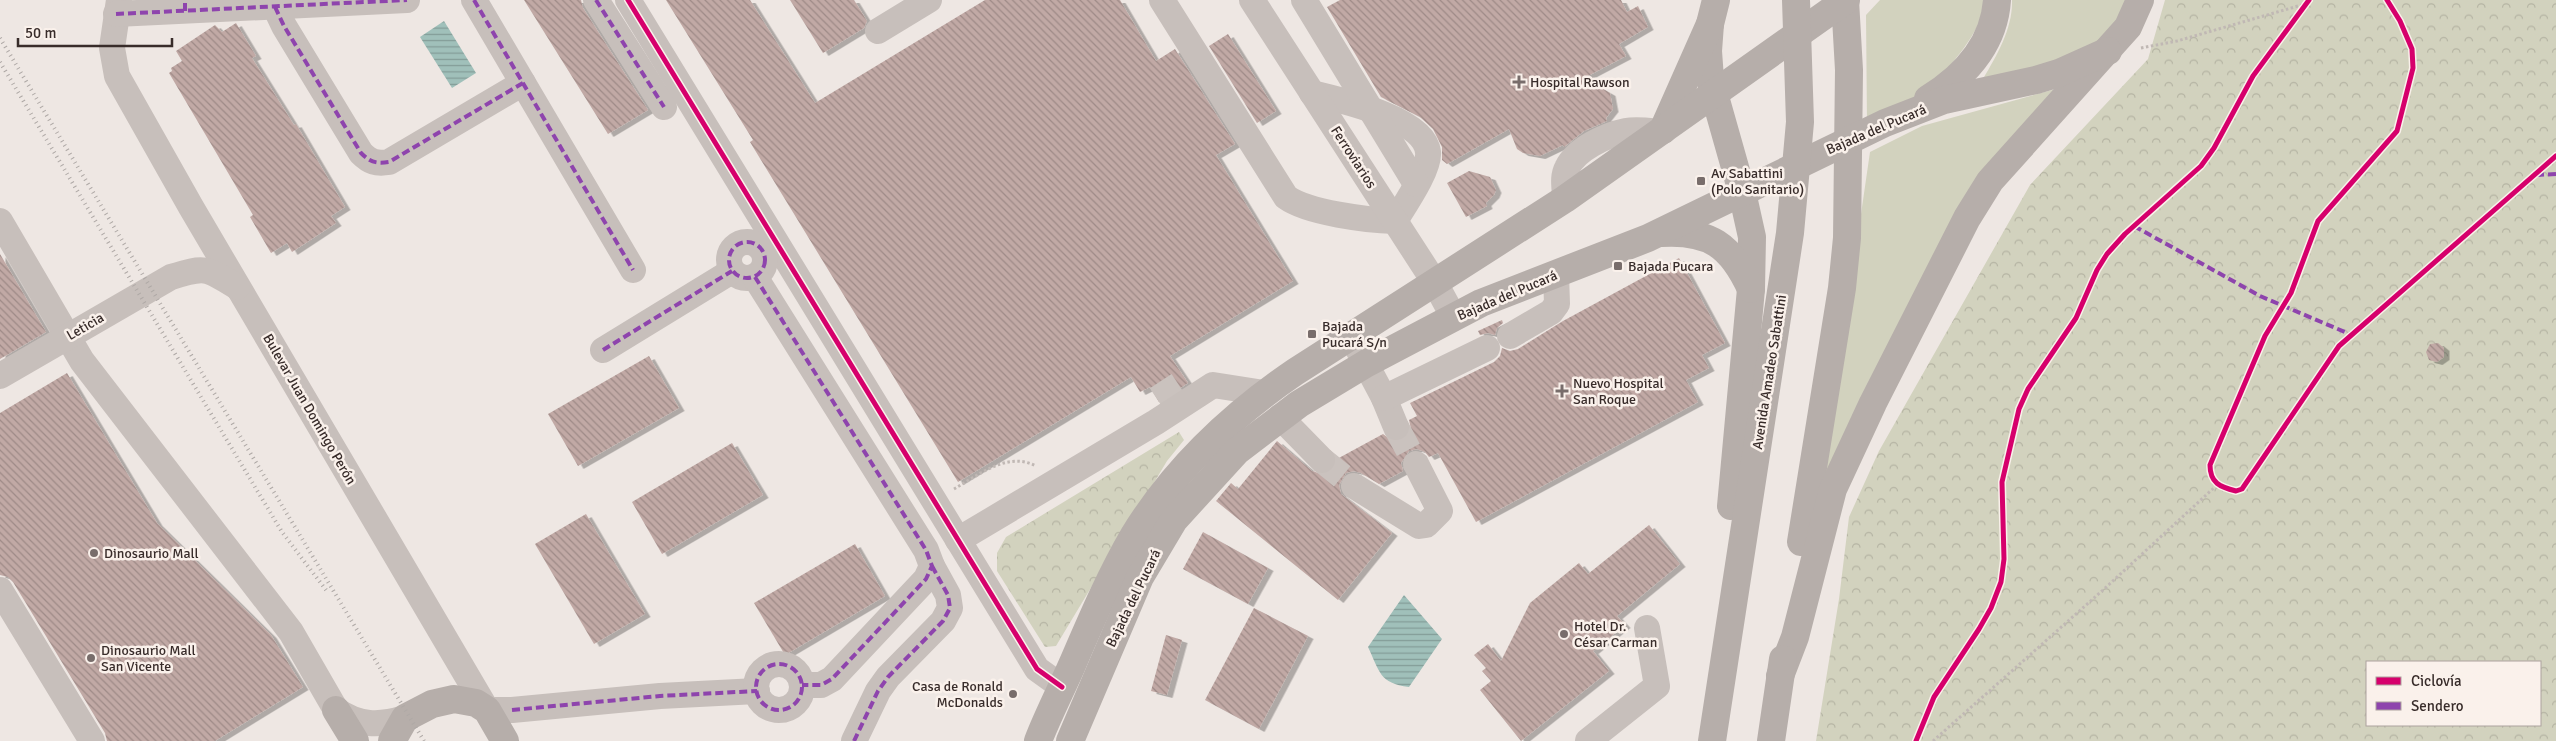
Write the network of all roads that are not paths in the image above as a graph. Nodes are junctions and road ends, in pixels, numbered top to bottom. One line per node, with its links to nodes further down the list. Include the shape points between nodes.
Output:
1 (408, 0): 15 (street)
2 (474, 0): 19 (street)
3 (596, 0): 22 (street)
4 (628, 0): 54 (street)
5 (929, 0): 17 (street)
6 (1162, 0): 29 (street, via 1286,197 1302,206)
7 (1252, 0): 20 (street, Ferroviarios)
8 (1304, 0): 23 (street)
9 (1796, 0): 58 (main road, Avenida Amadeo Sabattini, via 1800,122 1790,233)
10 (1846, 0): 21 (main road, Bajada del Pucará); 59 (main road, via 1849,80 1847,238 1842,288)
11 (1997, 0): 24 (main road, via 1989,37 1970,65 1939,92)
12 (2140, 0): 18 (main road, via 2128,27)
13 (185, 5): 14 (street); 15 (street)
14 (118, 7): 27 (street, Bulevar Juan Domingo Perón, via 112,48 117,76)
15 (275, 7): 19 (street, via 361,153 368,161 377,164 389,162)
16 (1713, 12): 21 (main road, via 1708,69); 25 (main road)
17 (878, 31)
18 (2108, 51): 24 (main road, Bajada del Pucará, via 2058,73 1944,100); 59 (main road, via 1990,181 1943,263 1833,488 1795,637)
19 (523, 82): 31 (street)
20 (1312, 93): 23 (street); 29 (street, Ferroviarios)
21 (1714, 95): 25 (main road, Bajada del Pucará); 26 (main road)
22 (664, 107)
23 (1372, 111): 29 (street, via 1408,126 1425,143 1428,152 1426,164)
24 (1885, 123): 26 (main road, Bajada del Pucará)
25 (1662, 131): 34 (main road, Bajada del Pucará, via 1565,199)
26 (1742, 192): 30 (main road, Bajada del Pucará); 36 (main road, via 1752,237)
27 (191, 207): 33 (street, Leticia, via 192,252); 35 (street, Bulevar Juan Domingo Perón)
28 (0, 221): 38 (street)
29 (1395, 221): 34 (street, Ferroviarios)
30 (1657, 234): 32 (main road, Bajada del Pucará); 36 (main road, via 1696,234 1728,250 1741,267)
31 (633, 270)
32 (1556, 274): 37 (main road, Bajada del Pucará); 40 (street, via 1556,304 1551,312)
33 (171, 277): 35 (street, Leticia, via 200,269 210,270); 38 (street, Leticia)
34 (1435, 283): 37 (street, Ferroviarios); 39 (main road, Bajada del Pucará)
35 (240, 289): 62 (street, Bulevar Juan Domingo Perón)
36 (1751, 289): 58 (main road, via 1727,542)
37 (1453, 316): 43 (main road, Bajada del Pucará)
38 (66, 336): 44 (street, Leticia); 61 (street, via 82,362 291,632)
39 (1351, 336): 43 (street); 47 (main road, Bajada del Pucará)
40 (1510, 336)
41 (1486, 348): 48 (street)
42 (603, 350): 55 (street, via 743,274 926,550)
43 (1366, 364): 48 (street); 49 (main road, Bajada del Pucará)
44 (0, 376)
45 (1186, 380): 46 (street)
46 (1213, 385): 47 (street); 54 (street, via 1156,411 1062,478)
47 (1264, 393): 60 (main road, Bajada del Pucará, via 1213,438 1151,511 1120,562)
48 (1384, 398): 50 (street)
49 (1280, 417): 51 (street); 63 (main road, Bajada del Pucará, via 1237,451 1174,520 1140,577)
50 (1396, 427)
51 (1322, 460)
52 (1416, 464): 53 (street, via 1440,511 1426,525 1419,526)
53 (1354, 486)
54 (958, 540): 60 (street, via 1038,669)
55 (932, 566): 62 (street, via 926,579 832,679 822,685 802,685 799,700 786,709 771,709 756,691); 70 (street, via 948,595 950,608 943,621 888,677)
56 (0, 590): 66 (street)
57 (1647, 628): 73 (street, via 1657,686)
58 (1725, 648): 74 (main road, Avenida Amadeo Sabattini)
59 (1780, 676): 75 (main road)
60 (1062, 687): 65 (main road, Bajada del Pucará)
61 (336, 710): 64 (street, via 347,718 368,723 388,723); 67 (main road)
62 (499, 710): 64 (main road, via 454,699 432,704); 69 (main road, Bulevar Juan Domingo Perón)
63 (1082, 711): 71 (main road, Bajada del Pucará); 72 (main road)
64 (405, 718): 68 (main road)
65 (1038, 740)
66 (92, 741)
67 (355, 741)
68 (392, 741)
69 (505, 741)
70 (854, 741)
71 (1070, 741)
72 (1076, 741)
73 (1588, 741)
74 (1712, 741)
75 (1771, 741)

